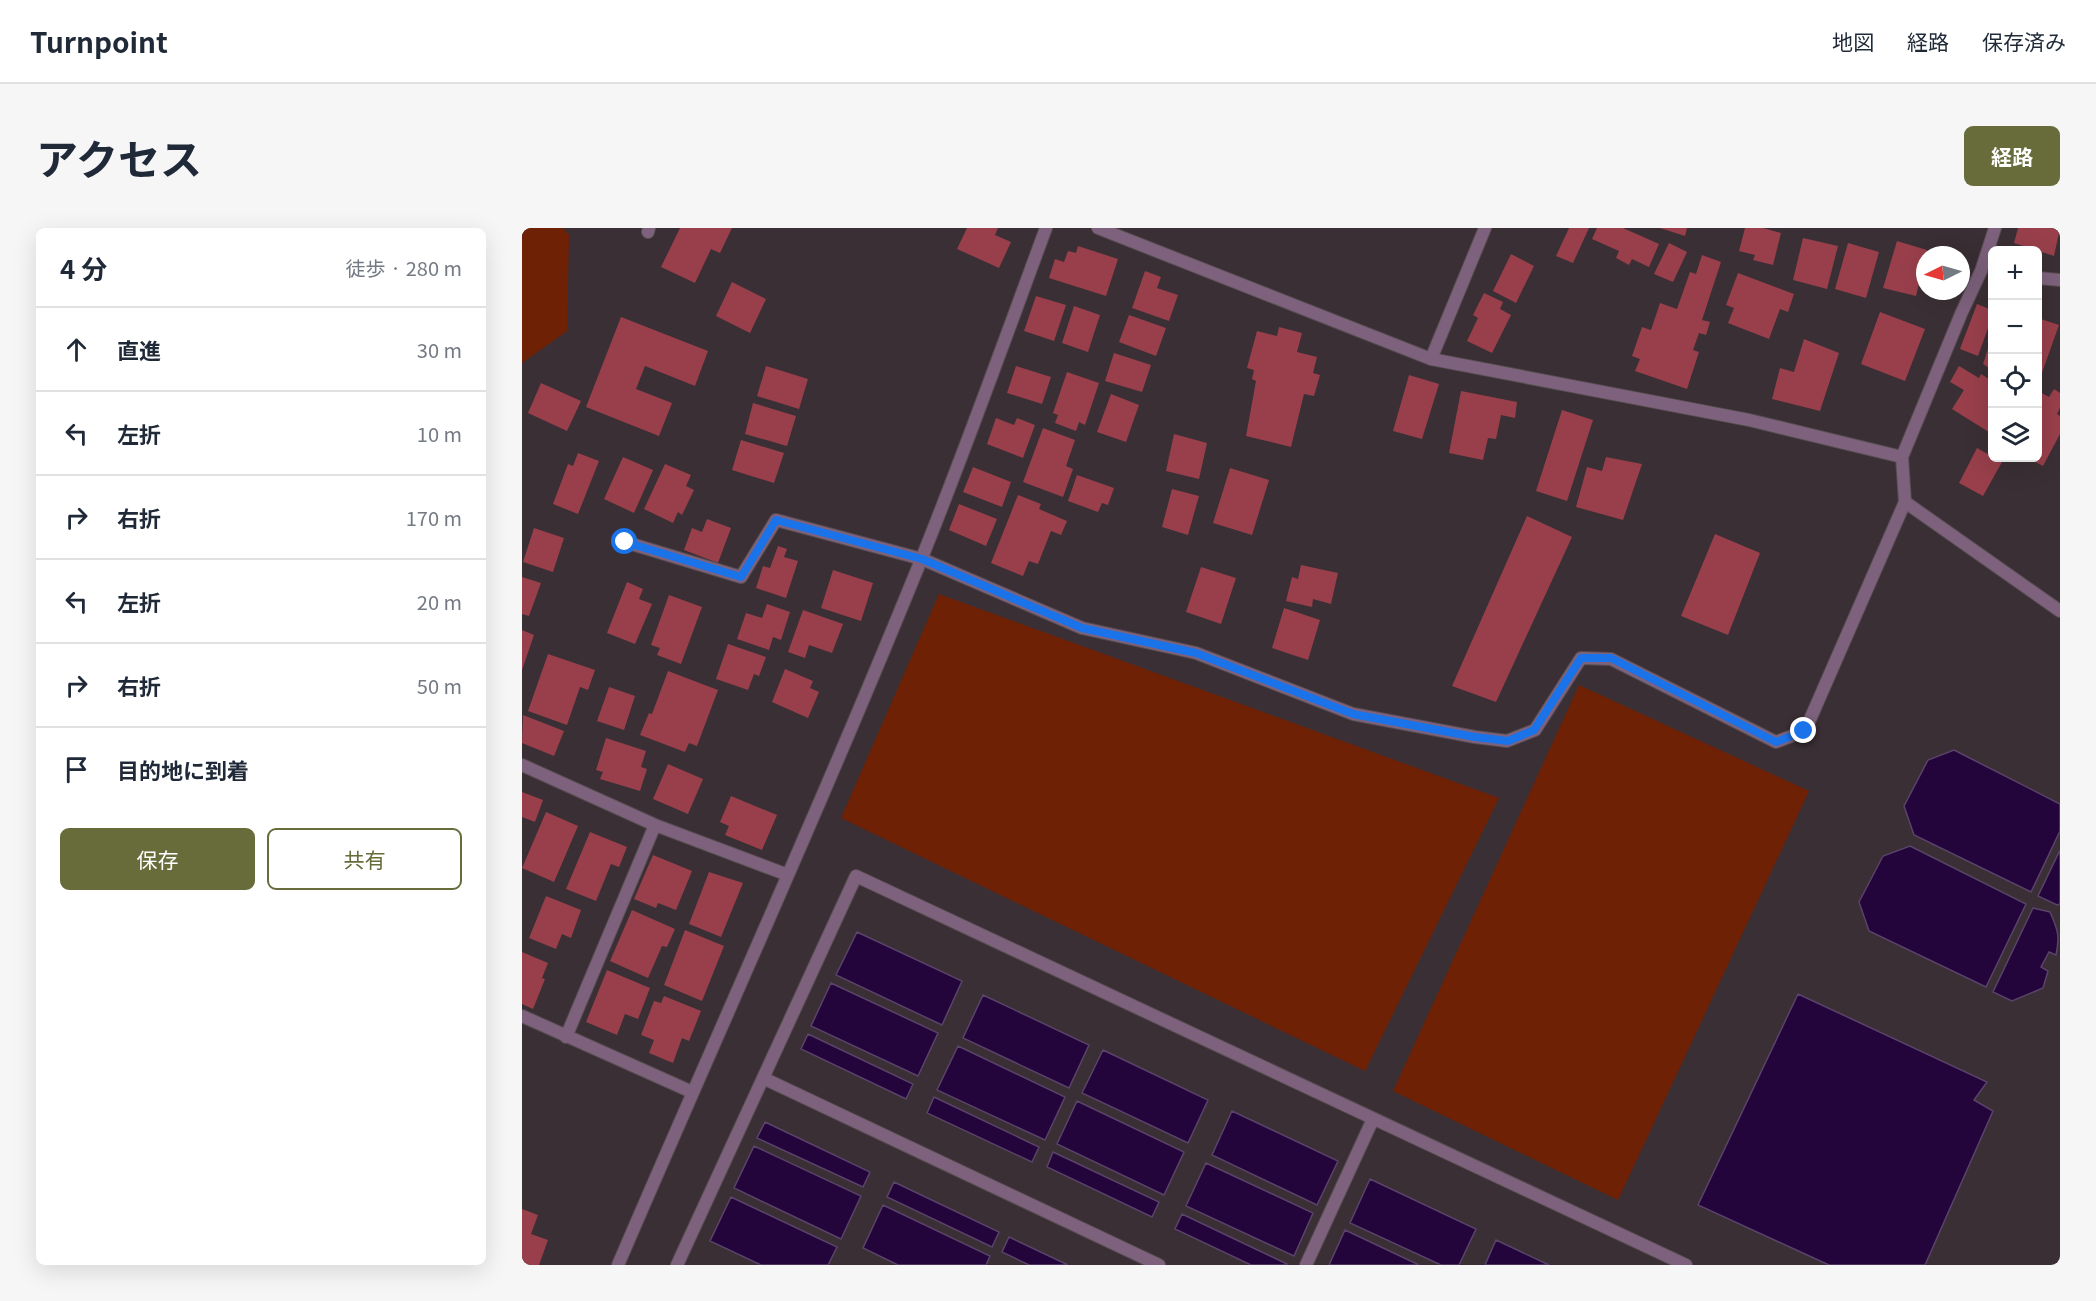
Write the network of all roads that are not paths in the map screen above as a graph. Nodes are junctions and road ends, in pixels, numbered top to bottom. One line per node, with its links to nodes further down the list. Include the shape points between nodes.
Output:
1 (1046, 228): 12 (street)
2 (1098, 228): 8 (street)
3 (1485, 228): 8 (street)
4 (1995, 228): 5 (street)
5 (1987, 272): 9 (street, via 1961,314)
6 (2042, 278): 7 (street)
7 (2060, 280)
8 (1431, 358): 9 (street, via 1749,420)
9 (1902, 457): 10 (street)
10 (1905, 502): 12 (street, via 1804,731 1776,742 1611,658 1581,658 1534,730 1508,741 1353,714 1196,653 1082,628); 13 (street)
11 (625, 542): 12 (street, via 741,577 776,520)
12 (922, 559): 16 (street)
13 (2060, 611)
14 (522, 765): 15 (street)
15 (655, 825): 16 (street); 18 (street)
16 (788, 875): 20 (street)
17 (522, 1016): 18 (street)
18 (566, 1037): 20 (street)
19 (763, 1078): 21 (street, via 856,876); 23 (street); 24 (street)
20 (692, 1092): 22 (street)
21 (1373, 1119): 25 (street); 26 (street)
22 (618, 1265)
23 (677, 1265)
24 (1159, 1265)
25 (1306, 1265)
26 (1686, 1265)

